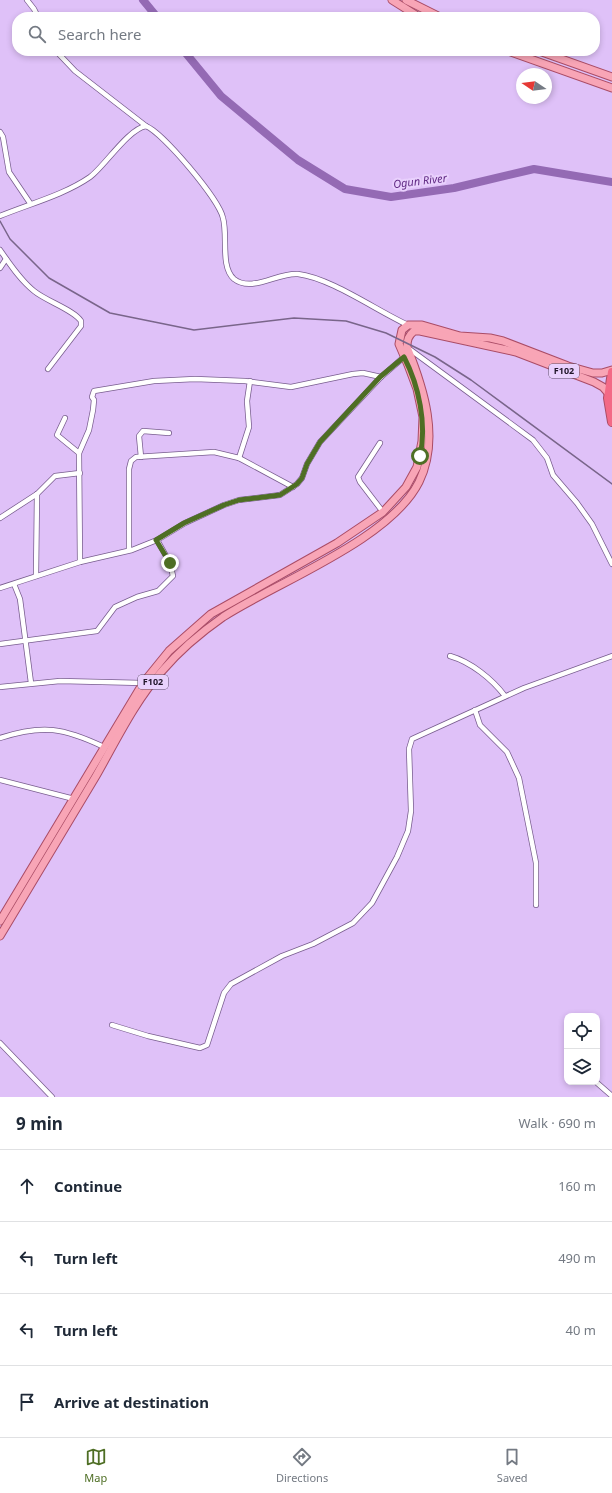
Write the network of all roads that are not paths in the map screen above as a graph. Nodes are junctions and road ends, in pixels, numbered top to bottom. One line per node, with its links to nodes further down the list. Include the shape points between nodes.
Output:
1 (28, 0): 4 (street)
2 (392, 0): 5 (main road)
3 (406, 0): 6 (main road)
4 (36, 12)
5 (411, 12)
6 (430, 12)
7 (61, 56): 12 (street, via 75,71)
8 (522, 56): 11 (main road)
9 (553, 56): 10 (main road)
10 (612, 77)
11 (612, 88)
12 (146, 126): 14 (street, via 121,143 91,176 58,194); 19 (street, via 158,135 216,200 223,217 227,270 232,278 248,284 287,274 300,274 320,280)
13 (0, 132): 14 (street, via 9,172)
14 (30, 203): 15 (street)
15 (0, 216)
16 (0, 250): 17 (street)
17 (6, 259): 18 (street); 22 (street, via 33,291 76,314 81,320 81,326)
18 (0, 268)
19 (408, 325): 21 (main road, F102, via 402,330 399,339); 23 (main road, via 422,325 460,336 503,341 592,373)
20 (407, 347): 26 (main road, F102, via 410,334 417,331 499,347 594,382); 39 (main road, F102, via 422,389 429,420 429,441 427,458 419,482); 44 (street, via 534,440 553,474 592,524)
21 (404, 357): 24 (street); 37 (main road, F102, via 417,389 423,417 422,450 406,487)
22 (48, 369)
23 (612, 371): 26 (highway)
24 (380, 377): 25 (street, via 363,373 353,374 291,387); 35 (street, via 320,442 302,478)
25 (250, 381): 31 (street, via 154,381 96,390 92,394 93,410); 33 (street, via 247,401 249,428)
26 (609, 394): 28 (highway)
27 (65, 418): 31 (street, via 57,435)
28 (612, 422)
29 (169, 433): 32 (street, via 143,431 139,436)
30 (380, 443): 38 (street, via 358,477)
31 (79, 453): 34 (street)
32 (141, 457): 33 (street, via 214,452); 42 (street, via 131,461 129,469)
33 (239, 458): 35 (street)
34 (80, 473): 36 (street, via 55,476); 43 (street)
35 (294, 487): 41 (street, via 280,495 239,500 224,505 184,523)
36 (37, 494): 40 (street); 45 (street)
37 (389, 506): 38 (main road, F102); 39 (main road)
38 (383, 512): 53 (main road, F102, via 337,543 210,614 169,651)
39 (395, 514): 63 (main road, F102, via 362,538 224,617 189,642 175,656 144,694)
40 (0, 518)
41 (156, 540): 42 (street); 48 (street, via 170,563 173,576 158,590 115,607 97,631)
42 (129, 550): 43 (street)
43 (80, 562): 45 (street)
44 (612, 564)
45 (36, 576): 46 (street)
46 (14, 584): 47 (street); 48 (street, via 20,599)
47 (0, 588)
48 (25, 640): 49 (street); 52 (street)
49 (0, 644)
50 (450, 656): 55 (street, via 480,672)
51 (612, 656): 55 (street)
52 (31, 683): 53 (street); 54 (street)
53 (143, 683): 58 (main road, F102)
54 (0, 687)
55 (505, 696): 56 (street)
56 (475, 710): 61 (street, via 480,725 507,752 519,778 536,863); 64 (street, via 418,735 410,743 411,811 408,831 380,890 360,917 346,927 282,956 231,984 222,998 210,1042 204,1047 148,1036)
57 (0, 738): 58 (street, via 17,732 53,730 73,733)
58 (104, 747): 60 (main road, F102)
59 (0, 780): 60 (street)
60 (74, 799): 62 (main road, F102)
61 (536, 905)
62 (0, 921)
63 (0, 936)
64 (112, 1025)
65 (0, 1043): 68 (street)
66 (599, 1085): 67 (street)
67 (612, 1096)
68 (52, 1097)

